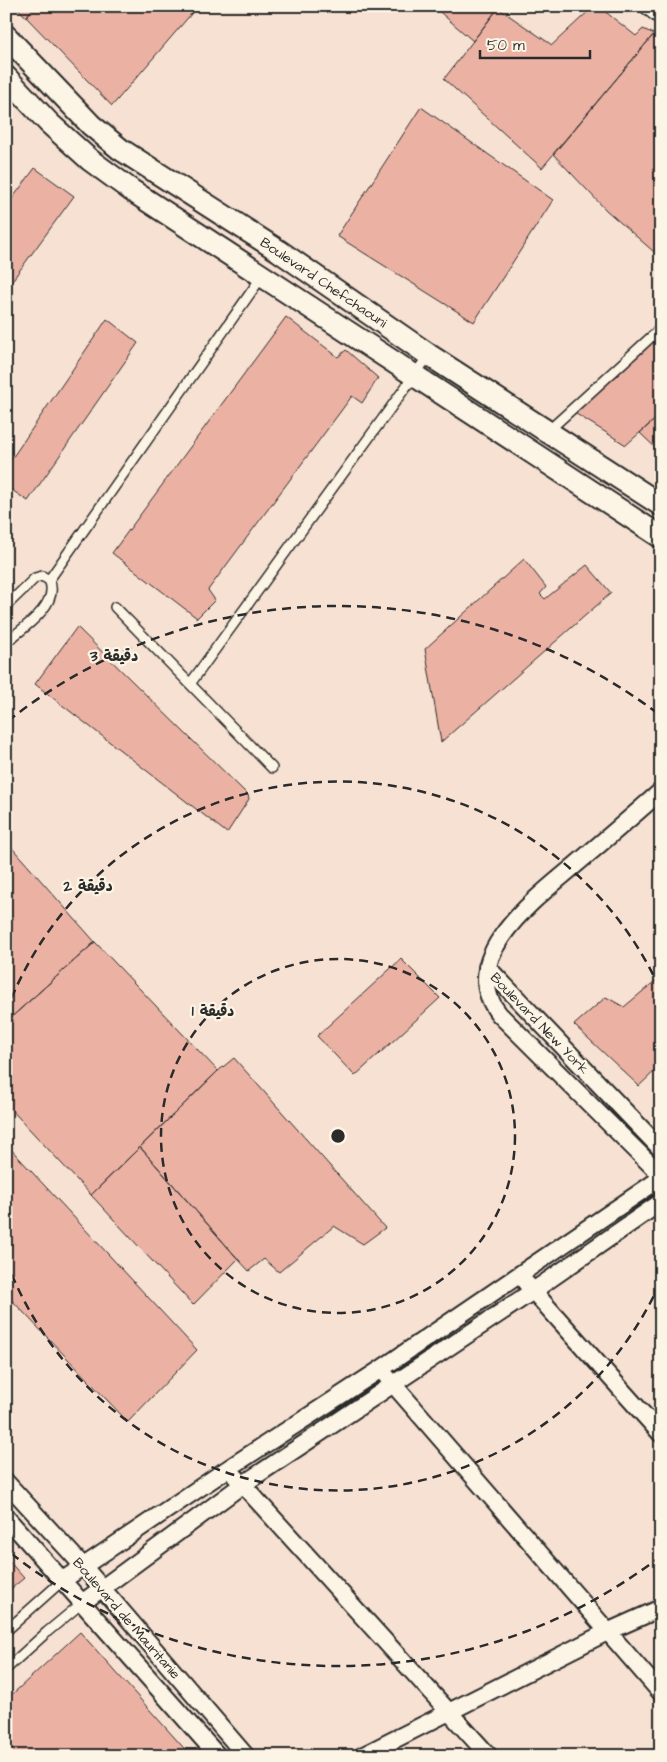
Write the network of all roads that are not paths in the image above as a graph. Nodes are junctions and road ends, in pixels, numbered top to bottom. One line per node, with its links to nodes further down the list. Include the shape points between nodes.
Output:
1 (642, 6): 2 (lane)
2 (661, 21)
3 (6, 36): 7 (street, Boulevard Chefchaouni, via 91,125 120,149 279,251)
4 (6, 77): 5 (street, Boulevard Chefchaouni, via 90,160)
5 (263, 275): 8 (street, Boulevard Chefchaouni); 12 (lane)
6 (661, 328): 9 (lane)
7 (429, 355): 8 (lane); 9 (street, Boulevard Chefchaouni)
8 (415, 376): 11 (street, Boulevard Chefchaouni); 16 (lane)
9 (547, 432): 10 (street, Boulevard Chefchaouni)
10 (661, 505)
11 (661, 537)
12 (49, 580): 13 (lane, via 42,576 35,578); 15 (lane, via 51,592 46,607)
13 (6, 606)
14 (115, 607): 16 (lane)
15 (6, 642)
16 (190, 684): 17 (lane)
17 (272, 768)
18 (661, 791): 19 (street, via 523,911 500,940)
19 (487, 967): 20 (street, Boulevard New York); 21 (street, Boulevard New York, via 486,982 492,1006)
20 (661, 1149)
21 (661, 1177): 23 (street)
22 (661, 1202): 24 (street)
23 (520, 1276): 24 (street); 25 (street)
24 (532, 1291): 26 (street); 27 (street)
25 (381, 1370): 26 (street); 28 (street)
26 (394, 1384): 30 (street); 38 (street)
27 (661, 1434)
28 (229, 1468): 30 (street); 32 (street)
29 (6, 1482): 32 (street, Boulevard de Mauritanie)
30 (242, 1485): 34 (street); 41 (street)
31 (6, 1517): 33 (street, Boulevard de Mauritanie)
32 (84, 1566): 33 (street); 34 (street, Boulevard de Mauritanie)
33 (64, 1580): 35 (street, Boulevard de Mauritanie); 37 (lane)
34 (101, 1588): 35 (street); 43 (street, Boulevard de Mauritanie)
35 (82, 1603): 39 (lane); 42 (street, Boulevard de Mauritanie)
36 (661, 1608): 38 (street)
37 (6, 1631)
38 (607, 1632): 40 (street); 41 (street)
39 (6, 1669)
40 (661, 1693)
41 (449, 1712): 44 (street); 45 (street)
42 (218, 1756)
43 (246, 1756)
44 (362, 1756)
45 (489, 1756)

